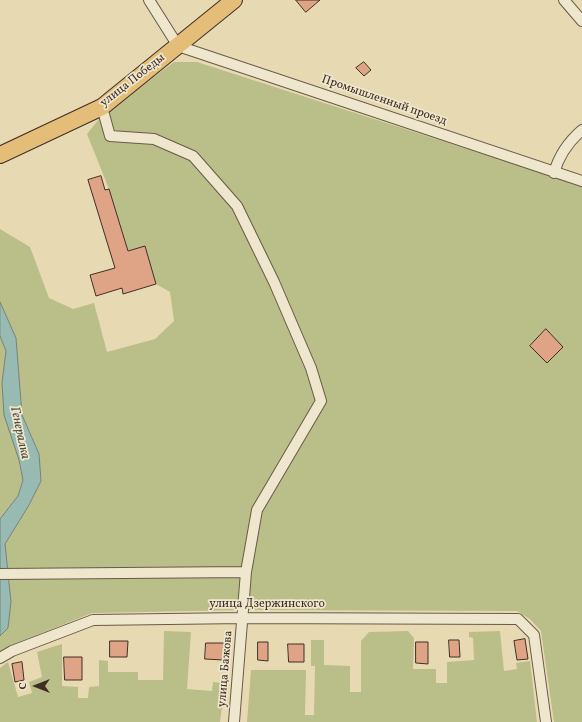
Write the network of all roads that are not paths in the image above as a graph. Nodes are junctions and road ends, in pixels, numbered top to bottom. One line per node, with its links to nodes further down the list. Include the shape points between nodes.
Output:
1 (149, 0): 5 (street)
2 (234, 0): 5 (main road, улица Победы)
3 (564, 0): 4 (street)
4 (582, 21)
5 (178, 46): 6 (main road, улица Победы); 9 (street, Промышленный проезд)
6 (102, 107): 8 (main road, улица Победы); 11 (street, улица Бажова, via 110,136 154,139 193,156 237,206 312,368 321,401 257,510)
7 (582, 130): 9 (street, via 558,159)
8 (0, 155)
9 (554, 172): 10 (street, Промышленный проезд)
10 (582, 181)
11 (246, 572): 12 (street); 13 (street, улица Бажова)
12 (0, 574)
13 (243, 618): 14 (street, улица Дзержинского, via 93,620); 15 (street, улица Бажова); 16 (street, улица Дзержинского, via 518,619 534,635)
14 (0, 658)
15 (234, 722)
16 (546, 722)

